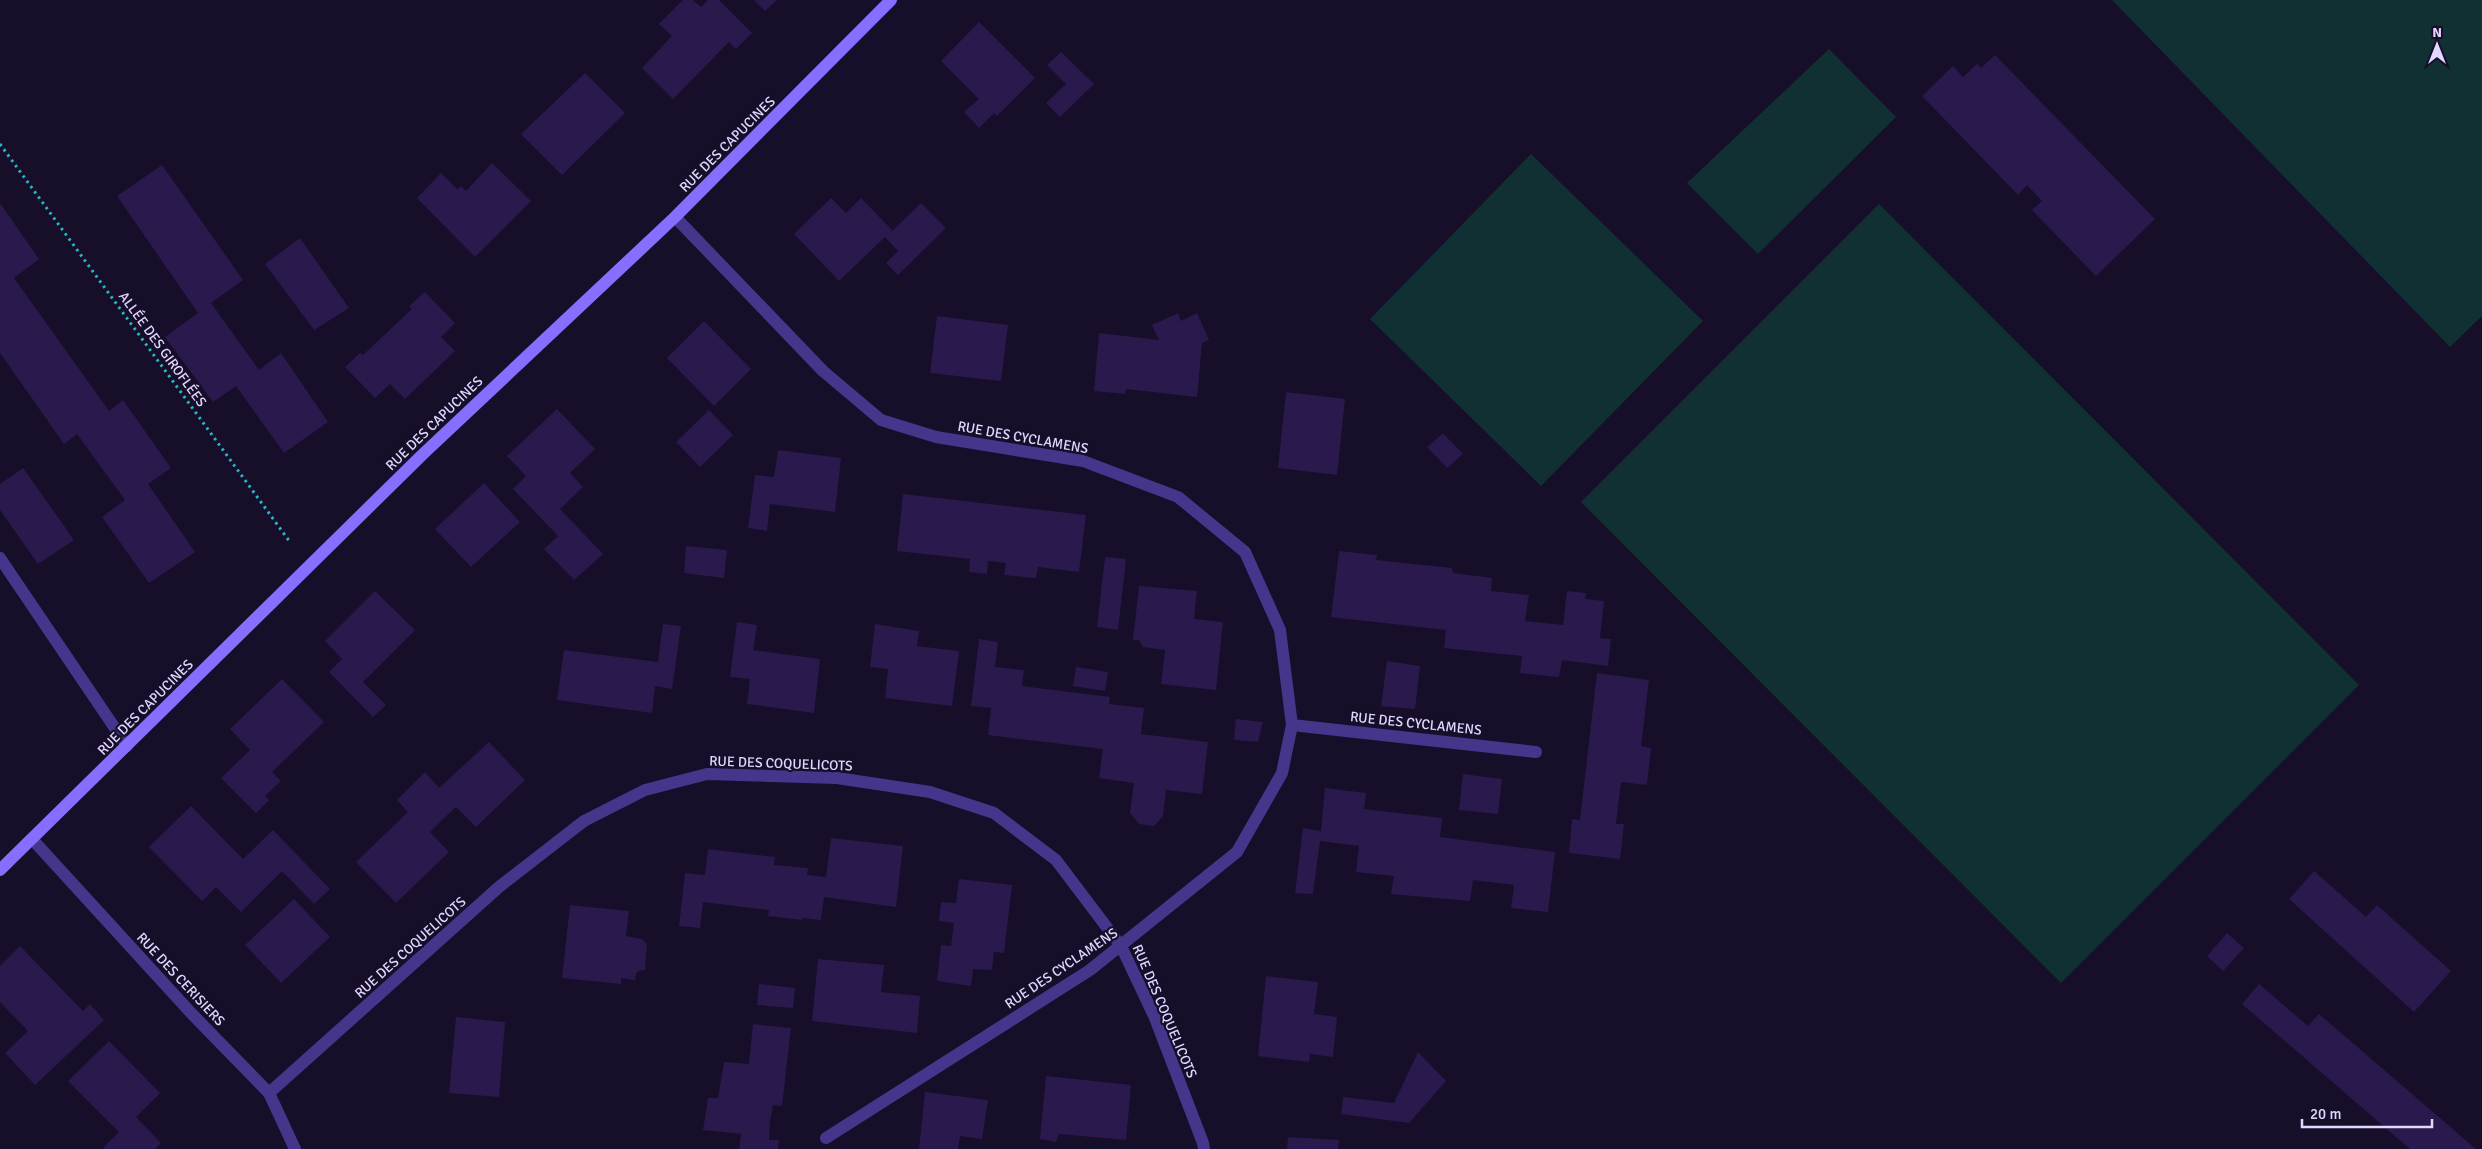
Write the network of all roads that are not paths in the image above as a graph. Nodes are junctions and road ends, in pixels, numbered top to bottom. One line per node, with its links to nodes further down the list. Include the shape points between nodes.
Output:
1 (891, 0): 2 (street, RUE DES CAPUCINES)
2 (675, 216): 4 (street, RUE DES CYCLAMENS, via 823,371 881,420 936,437 1083,461 1178,496 1245,552 1280,630); 5 (street, RUE DES CAPUCINES, via 446,432)
3 (0, 558): 5 (street)
4 (1292, 725): 6 (street, RUE DES CYCLAMENS); 9 (street, RUE DES CYCLAMENS, via 1282,773 1237,852)
5 (126, 746): 7 (street, RUE DES CAPUCINES)
6 (1536, 752)
7 (32, 839): 8 (street, RUE DES CAPUCINES); 10 (street, RUE DES CERISIERS)
8 (0, 870)
9 (1121, 946): 10 (street, RUE DES COQUELICOTS, via 1056,860 994,813 930,792 837,778 707,774 645,790 584,821 499,887); 11 (street, RUE DES CYCLAMENS, via 1090,970); 13 (street, RUE DES COQUELICOTS, via 1155,1018)
10 (269, 1093): 12 (street, RUE DES CERISIERS)
11 (826, 1138)
12 (295, 1149)
13 (1204, 1149)

